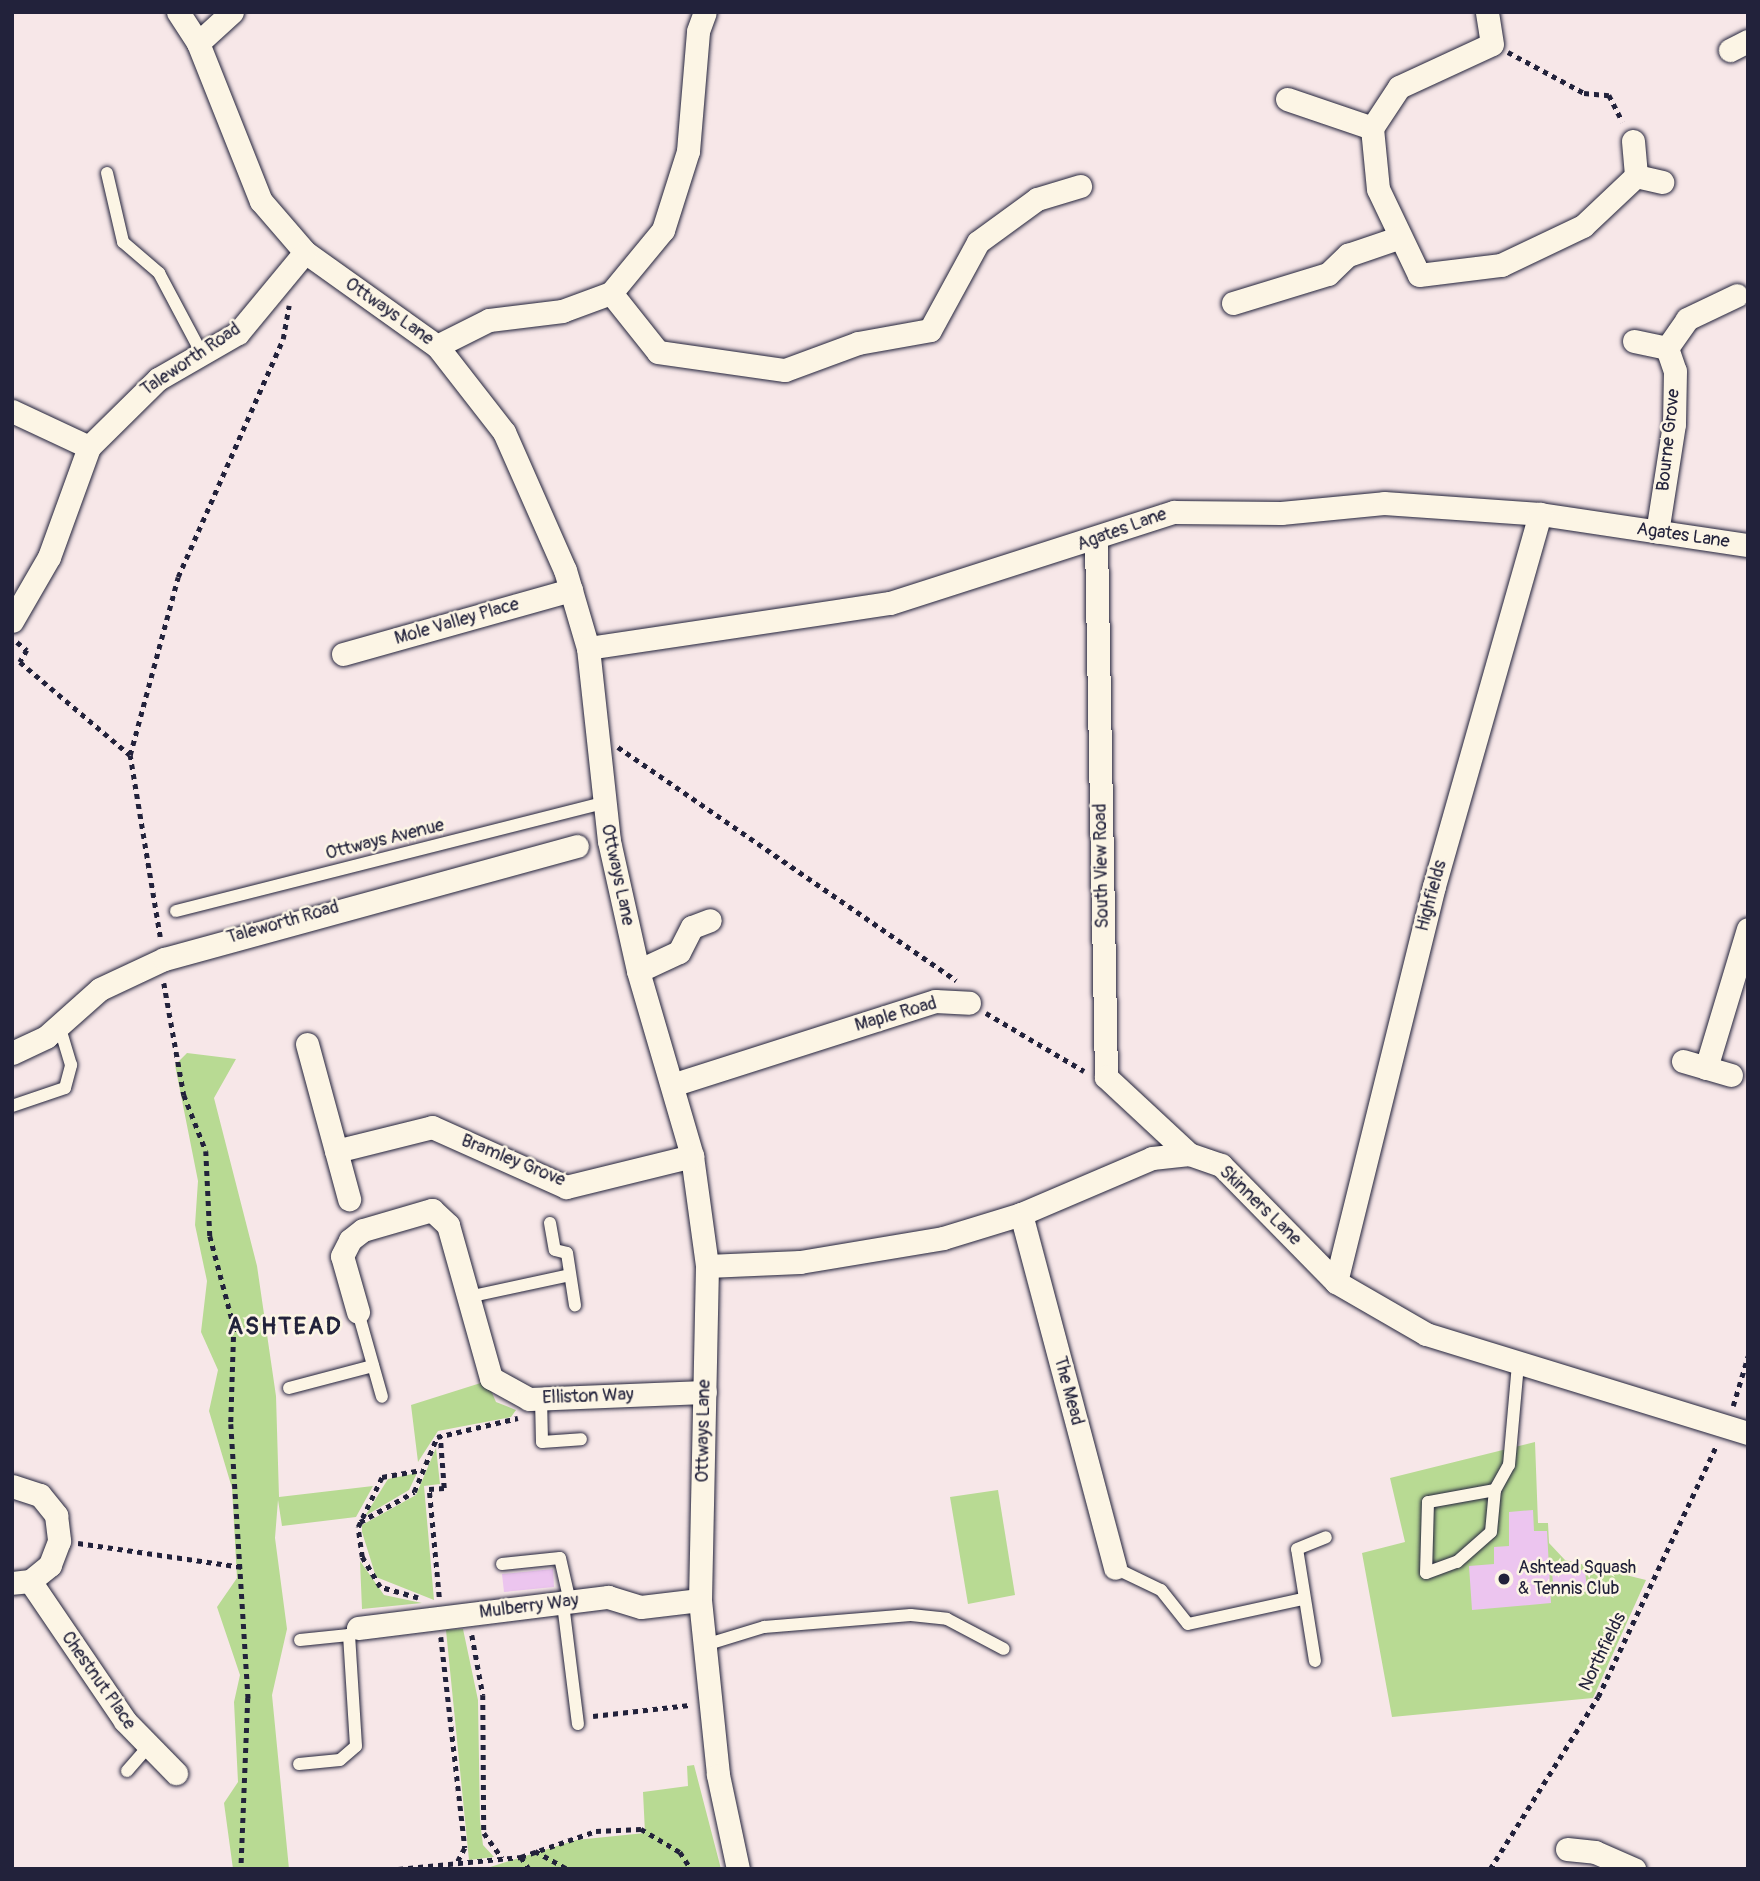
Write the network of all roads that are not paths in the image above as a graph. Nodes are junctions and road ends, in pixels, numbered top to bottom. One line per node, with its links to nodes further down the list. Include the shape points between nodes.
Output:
1 (178, 12): 5 (street, Ottways Lane)
2 (232, 12): 5 (street)
3 (705, 12): 15 (street, via 698,32 688,151 663,230)
4 (1487, 12): 7 (street, via 1492,44 1399,87)
5 (198, 43): 14 (street, Ottways Lane, via 261,201)
6 (1287, 99): 7 (street)
7 (1372, 128): 13 (street, via 1378,189)
8 (1633, 141): 10 (street)
9 (107, 173): 21 (lane, via 123,242 159,273)
10 (1636, 176): 11 (street); 13 (street, via 1583,226 1501,265 1419,275)
11 (1662, 182)
12 (1080, 186): 15 (street, via 1037,200 978,242 930,330 859,343 785,370 658,352)
13 (1398, 238): 17 (street, via 1348,255 1328,274)
14 (305, 252): 19 (street, Ottways Lane); 21 (street, Taleworth Road, via 238,333)
15 (611, 293): 19 (street, via 562,311 489,320)
16 (1737, 295): 20 (street, via 1687,319)
17 (1233, 303)
18 (1634, 341): 20 (street)
19 (437, 346): 28 (street, Ottways Lane, via 504,432)
20 (1667, 348): 25 (street, Bourne Grove, via 1676,404)
21 (201, 352): 23 (street, Taleworth Road, via 158,379)
22 (12, 411): 23 (street)
23 (89, 447): 29 (street, Taleworth Road, via 49,557)
24 (1540, 514): 25 (street, Agates Lane); 26 (street, Agates Lane, via 1384,503 1281,513 1174,512); 55 (street, Highfields, via 1434,886)
25 (1657, 532): 27 (street, Agates Lane)
26 (1096, 541): 30 (street, Agates Lane, via 890,603); 48 (street, South View Road, via 1106,1077)
27 (1748, 545)
28 (571, 590): 30 (street, Ottways Lane); 31 (street, Mole Valley Place)
29 (12, 621)
30 (588, 648): 32 (street, Ottways Lane)
31 (343, 654)
32 (602, 803): 34 (lane, Ottways Avenue); 37 (street, Ottways Lane)
33 (577, 846): 39 (street, Taleworth Road, via 161,960 100,989)
34 (176, 911)
35 (710, 920): 37 (street, via 692,928 679,952)
36 (1748, 929): 43 (street)
37 (638, 971): 45 (street, Ottways Lane)
38 (969, 1003): 45 (street, Maple Road, via 935,1001)
39 (60, 1025): 41 (street, Taleworth Road); 46 (lane, via 71,1065 65,1088)
40 (307, 1044): 47 (street)
41 (12, 1053)
42 (1682, 1061): 43 (street)
43 (1706, 1068): 44 (street)
44 (1731, 1075)
45 (675, 1084): 49 (street, Ottways Lane)
46 (12, 1105)
47 (336, 1151): 49 (street, Bramley Grove, via 432,1127 566,1187); 50 (street)
48 (1189, 1154): 51 (street, Skinners Lane, via 1152,1158); 55 (street, Skinners Lane, via 1221,1165)
49 (692, 1156): 53 (street, Ottways Lane)
50 (349, 1199)
51 (1021, 1214): 53 (street, Skinners Lane, via 943,1238 813,1260); 71 (street, The Mead)
52 (550, 1223): 54 (lane, via 555,1250 567,1253)
53 (707, 1266): 62 (street, Ottways Lane)
54 (570, 1275): 56 (lane); 57 (lane)
55 (1336, 1282): 59 (street, Skinners Lane, via 1426,1334)
56 (468, 1297): 58 (street, Elliston Way, via 444,1218 432,1210 363,1230 342,1256); 64 (street, Elliston Way, via 491,1378)
57 (575, 1305)
58 (358, 1312): 60 (lane)
59 (1518, 1364): 65 (street, Skinners Lane); 68 (lane, via 1509,1465)
60 (373, 1366): 61 (lane); 63 (lane)
61 (289, 1388)
62 (705, 1392): 64 (street, Elliston Way); 74 (street, Ottways Lane)
63 (382, 1397)
64 (535, 1399): 66 (lane, via 542,1441)
65 (1737, 1431)
66 (582, 1439)
67 (12, 1486): 72 (street, via 40,1495 56,1515 59,1541 50,1565)
68 (1494, 1490): 68 (lane, via 1491,1532 1457,1562 1426,1573 1428,1502)
69 (1326, 1537): 73 (lane, via 1297,1549)
70 (502, 1564): 75 (lane, via 561,1558)
71 (1115, 1567): 73 (lane, via 1161,1590 1188,1625)
72 (21, 1582): 82 (street, Chestnut Place)
73 (1303, 1599): 80 (lane)
74 (700, 1600): 75 (street, Mulberry Way, via 641,1606 608,1597); 78 (street, Ottways Lane)
75 (566, 1603): 76 (street, Mulberry Way); 81 (lane)
76 (353, 1632): 77 (lane); 83 (lane, via 356,1746 340,1760)
77 (300, 1640)
78 (705, 1645): 79 (lane, via 764,1627 911,1615 947,1619); 87 (street, Ottways Lane)
79 (1004, 1648)
80 (1315, 1661)
81 (577, 1721)
82 (147, 1748): 84 (lane); 85 (street, Chestnut Place)
83 (299, 1764)
84 (127, 1771)
85 (176, 1773)
86 (1567, 1849): 88 (street, via 1595,1852)
87 (738, 1869)
88 (1634, 1869)

